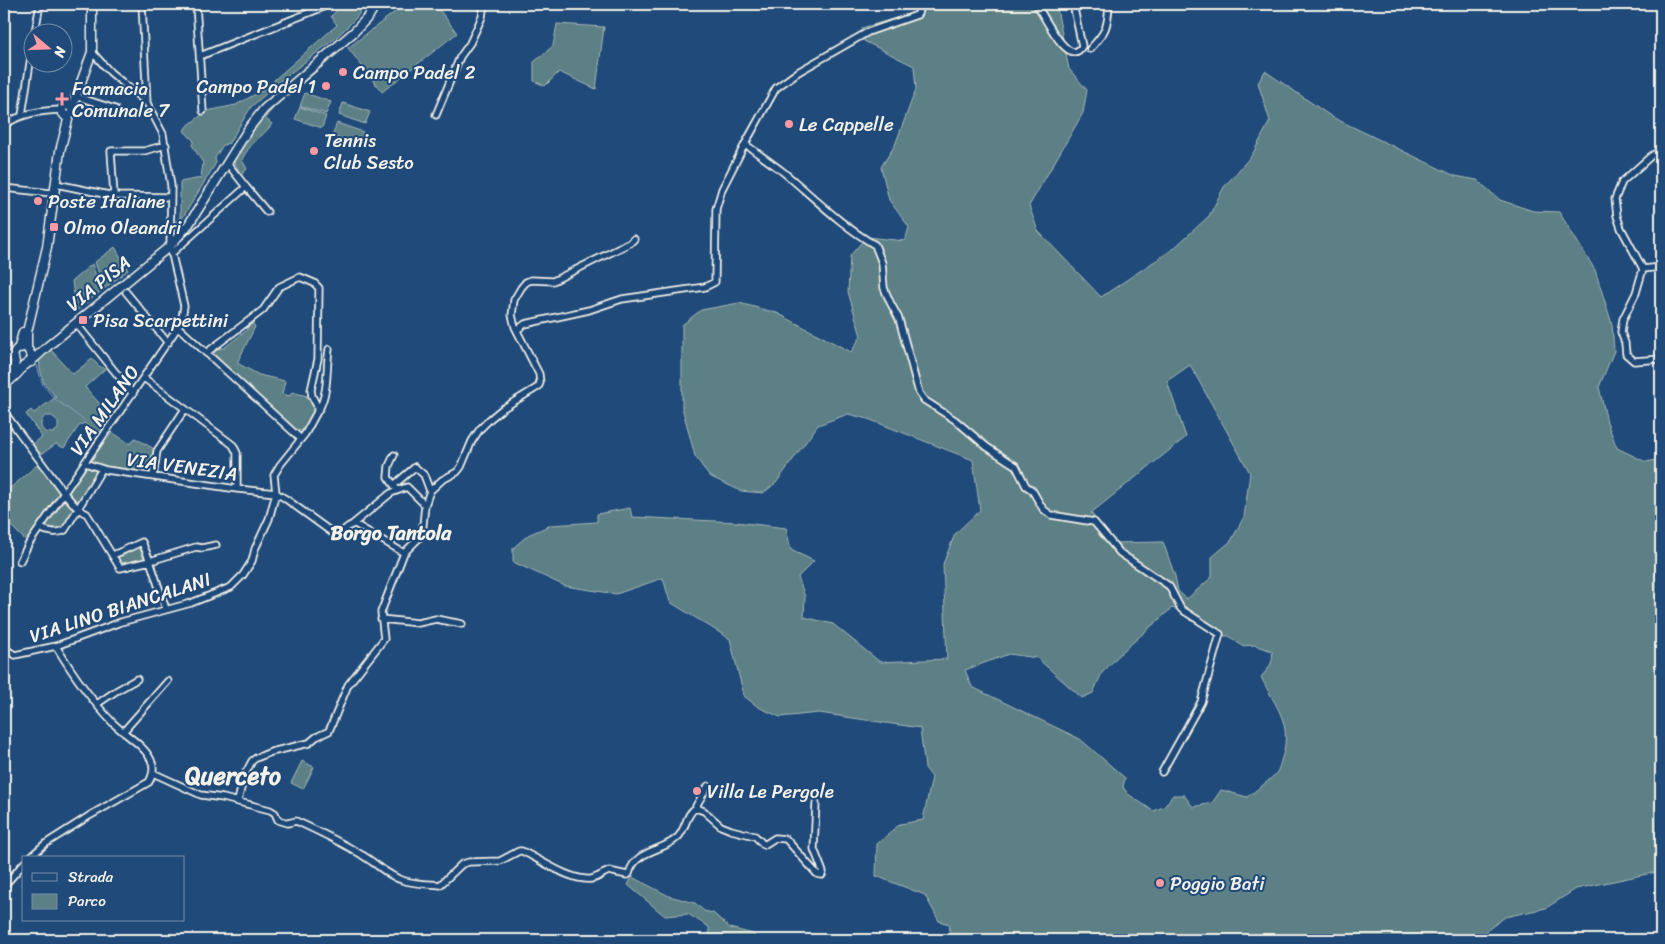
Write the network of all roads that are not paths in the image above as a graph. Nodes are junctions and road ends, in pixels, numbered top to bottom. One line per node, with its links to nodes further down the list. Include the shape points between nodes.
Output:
1 (40, 4): 12 (street)
2 (92, 4): 14 (street)
3 (142, 4): 18 (street)
4 (196, 4): 15 (street)
5 (327, 4): 15 (street)
6 (376, 4): 28 (street, VIA PISA, via 354,32 264,109)
7 (484, 4): 23 (street, via 482,17 460,57)
8 (916, 4): 25 (street, via 918,15 868,32 776,88)
9 (1036, 4): 10 (street, via 1063,46 1074,52 1080,50 1082,42)
10 (1073, 4)
11 (1109, 4): 13 (street, via 1105,32)
12 (37, 22)
13 (1090, 49)
14 (92, 52): 17 (street); 18 (street)
15 (200, 56): 21 (street)
16 (29, 72): 22 (street)
17 (75, 96): 19 (street); 20 (street)
18 (147, 103): 26 (street, via 162,130)
19 (115, 109)
20 (67, 111): 22 (street); 29 (street); 32 (street, via 57,144)
21 (203, 111)
22 (22, 115): 24 (street)
23 (436, 115)
24 (4, 125)
25 (745, 144): 43 (street, via 722,189 716,209 714,284 622,299 525,324); 86 (street, via 850,229 875,245 882,263 884,288 899,319 919,393 924,400 1016,466 1043,509 1051,515 1094,522 1120,553 1169,586 1180,609 1220,634 1201,702)
26 (166, 145): 33 (street, via 144,151 111,150); 34 (street)
27 (1661, 150): 39 (street, via 1622,182 1615,199 1621,228)
28 (227, 163): 30 (street); 37 (street, VIA PISA)
29 (56, 184): 33 (street); 48 (street, via 48,247)
30 (246, 187): 35 (street); 37 (street)
31 (4, 188): 32 (street)
32 (51, 193): 48 (street)
33 (114, 196): 34 (street)
34 (171, 197): 37 (street)
35 (267, 212)
36 (634, 239): 43 (street, via 553,281 526,282 512,308)
37 (170, 250): 42 (street, via 184,301); 45 (street, VIA PISA)
38 (1661, 267): 39 (street)
39 (1643, 269): 50 (street, via 1621,332 1626,354 1634,361)
40 (126, 292): 44 (street)
41 (79, 327): 54 (street)
42 (178, 328): 44 (street, VIA MILANO); 47 (street)
43 (517, 330): 65 (street, via 539,374 538,387 490,419 472,441 457,472)
44 (168, 343): 52 (street, VIA MILANO)
45 (48, 346): 48 (street, VIA PISA); 51 (street, VIA PISA)
46 (330, 349): 57 (street, VIA LINO BIANCALANI, via 325,396)
47 (206, 353): 57 (street, via 263,310 279,286 300,277 312,282 320,291 318,359 311,390); 58 (street)
48 (20, 354): 49 (street); 51 (street); 51 (street, via 18,365); 53 (street)
49 (4, 358)
50 (1661, 358)
51 (27, 364): 53 (street, VIA PISA)
52 (144, 378): 54 (street, VIA MILANO); 55 (street)
53 (7, 383)
54 (133, 394): 60 (street, VIA MILANO)
55 (185, 409): 62 (street, via 157,450); 64 (street, via 233,445 237,453)
56 (4, 412): 66 (street)
57 (317, 412): 58 (street, VIA LINO BIANCALANI)
58 (301, 439): 67 (street, VIA LINO BIANCALANI, via 274,475)
59 (394, 455): 63 (street, via 388,477)
60 (85, 463): 61 (street, VIA VENEZIA); 66 (street, VIA MILANO)
61 (102, 469): 62 (street, VIA VENEZIA); 69 (street)
62 (153, 477): 64 (street, VIA VENEZIA)
63 (396, 488): 65 (street, via 415,467 424,475); 68 (street, via 407,487); 70 (street)
64 (237, 489): 67 (street, VIA VENEZIA)
65 (430, 491): 68 (street)
66 (64, 493): 69 (street); 71 (street, VIA MILANO)
67 (276, 493): 70 (street, via 334,534); 77 (street, VIA LINO BIANCALANI, via 269,519 243,575 231,587 209,597)
68 (425, 505): 73 (street, via 422,535)
69 (78, 510): 71 (street, via 63,531); 74 (street, via 87,514)
70 (352, 524): 73 (street)
71 (40, 528): 75 (street, VIA MILANO)
72 (216, 544): 76 (street)
73 (404, 553): 78 (street, via 383,605)
74 (113, 555): 76 (street, via 120,568); 76 (street, via 142,542)
75 (20, 560)
76 (150, 561): 77 (street)
77 (166, 609): 80 (street, VIA LINO BIANCALANI)
78 (381, 619): 79 (street, via 418,623 436,619); 89 (street, via 384,640 348,685 330,731 309,743 272,752 252,761 244,776)
79 (462, 624)
80 (56, 646): 81 (street, VIA LINO BIANCALANI, via 14,655); 84 (street)
81 (4, 648)
82 (137, 679): 84 (street)
83 (168, 681): 85 (street)
84 (97, 704): 85 (street)
85 (123, 732): 87 (street, via 150,758)
86 (1162, 772)
87 (153, 773): 89 (street, via 201,795); 92 (street, via 149,782)
88 (708, 786): 91 (street)
89 (238, 801): 91 (street, via 270,810 278,820 288,823 296,820 313,828 403,880 440,885 465,862 500,861 519,851 580,878 596,878 609,871 628,875 632,866 646,853 678,837 691,810)
90 (816, 803): 91 (street, via 814,849 822,875 817,874 786,839 775,838 764,845 755,836 720,826)
91 (696, 808)
92 (31, 856)
93 (22, 865): 94 (street)
94 (4, 886)

